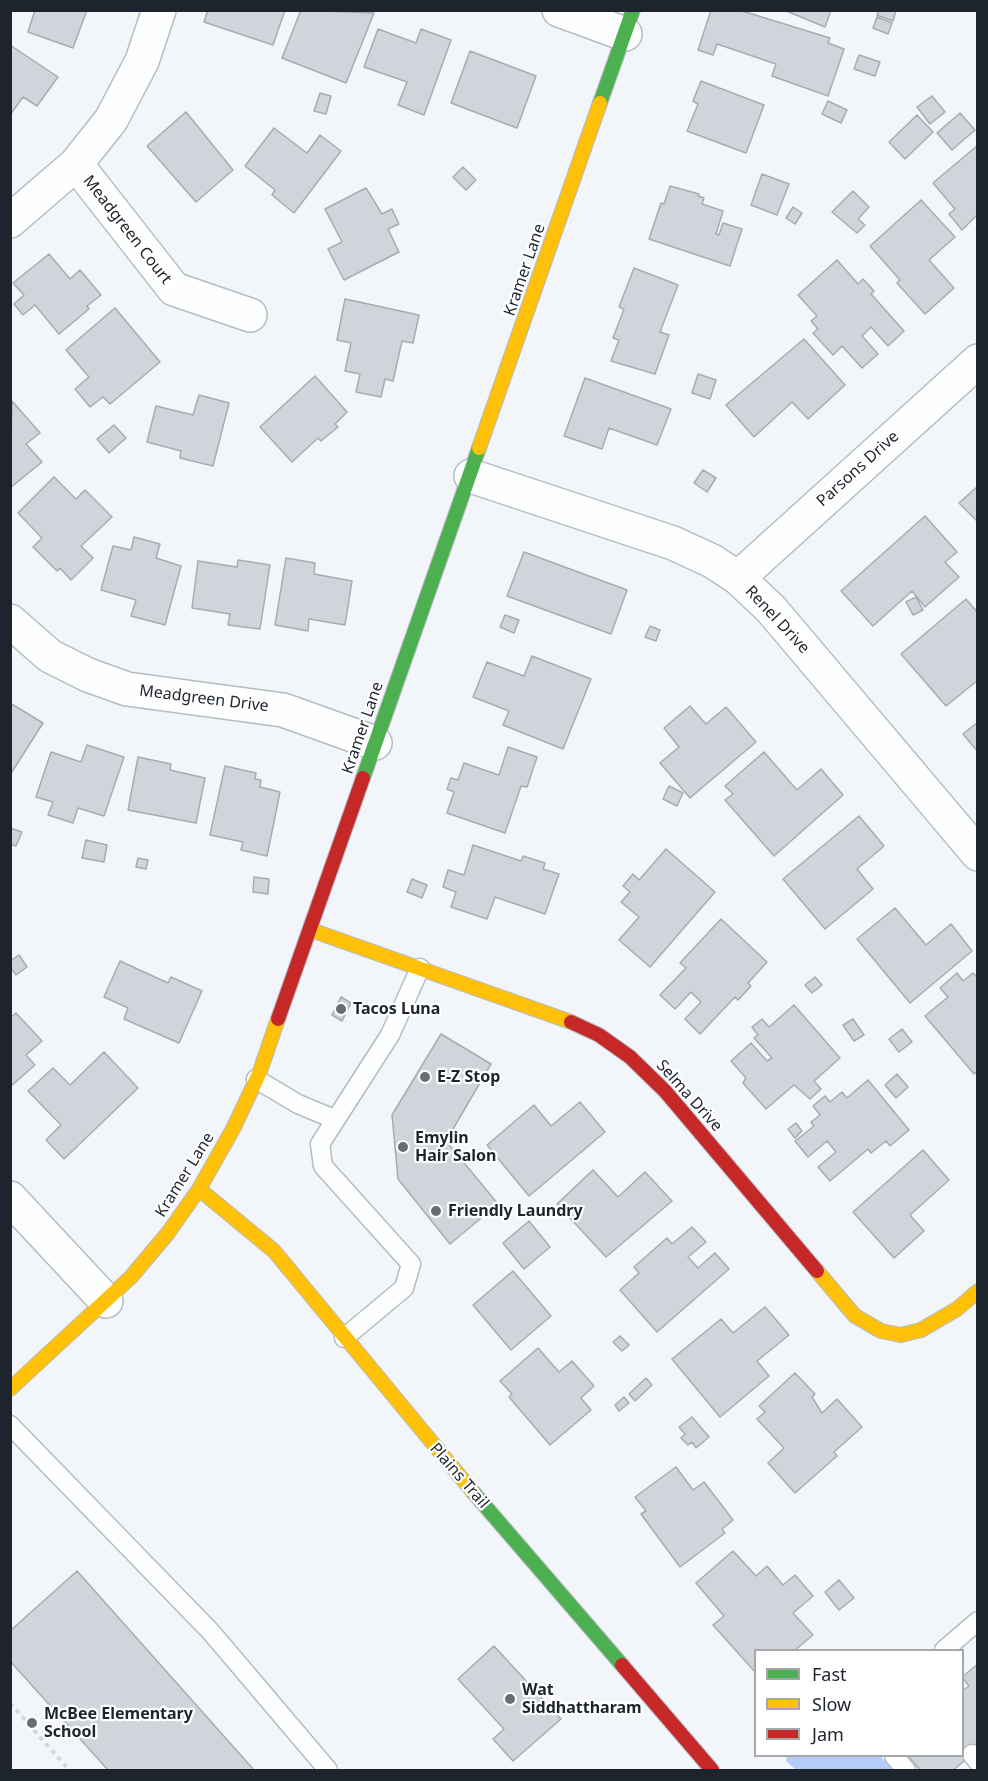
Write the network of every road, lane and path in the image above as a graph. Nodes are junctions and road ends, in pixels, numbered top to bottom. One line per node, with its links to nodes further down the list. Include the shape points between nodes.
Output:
1 (159, 10): 4 (street, via 142,61 111,120)
2 (559, 10): 3 (street)
3 (629, 22): 8 (street, Kramer Lane)
4 (76, 164): 5 (street); 6 (street, Meadgreen Court, via 174,289)
5 (10, 221)
6 (250, 315)
7 (978, 361): 9 (street, Parsons Drive)
8 (471, 476): 9 (street, Renel Drive, via 673,543); 11 (street, Kramer Lane)
9 (738, 578): 12 (street, Renel Drive, via 771,609)
10 (10, 621): 11 (street, Meadgreen Drive, via 50,656 127,689 283,710)
11 (375, 743): 13 (street, Kramer Lane)
12 (978, 854)
13 (310, 930): 14 (street, Selma Drive); 15 (street, Kramer Lane)
14 (420, 968): 16 (lane, via 390,1035); 19 (street, Selma Drive, via 554,1015 598,1035 630,1057 665,1091 855,1316 900,1335 921,1330)
15 (256, 1080): 16 (lane); 17 (street, Kramer Lane)
16 (334, 1119): 21 (lane, via 320,1144 323,1166 411,1264 404,1288)
17 (199, 1189): 20 (street, Kramer Lane, via 168,1233); 21 (street, Plains Trail, via 274,1251)
18 (10, 1197): 20 (street)
19 (978, 1291)
20 (106, 1301): 22 (street, Kramer Lane)
21 (344, 1338): 30 (street, Plains Trail)
22 (10, 1389)
23 (10, 1425): 29 (lane, via 211,1632)
24 (978, 1622): 25 (lane)
25 (945, 1649)
26 (10, 1703): 28 (path)
27 (896, 1757): 31 (lane)
28 (69, 1770)
29 (328, 1770)
30 (712, 1770)
31 (906, 1770)

